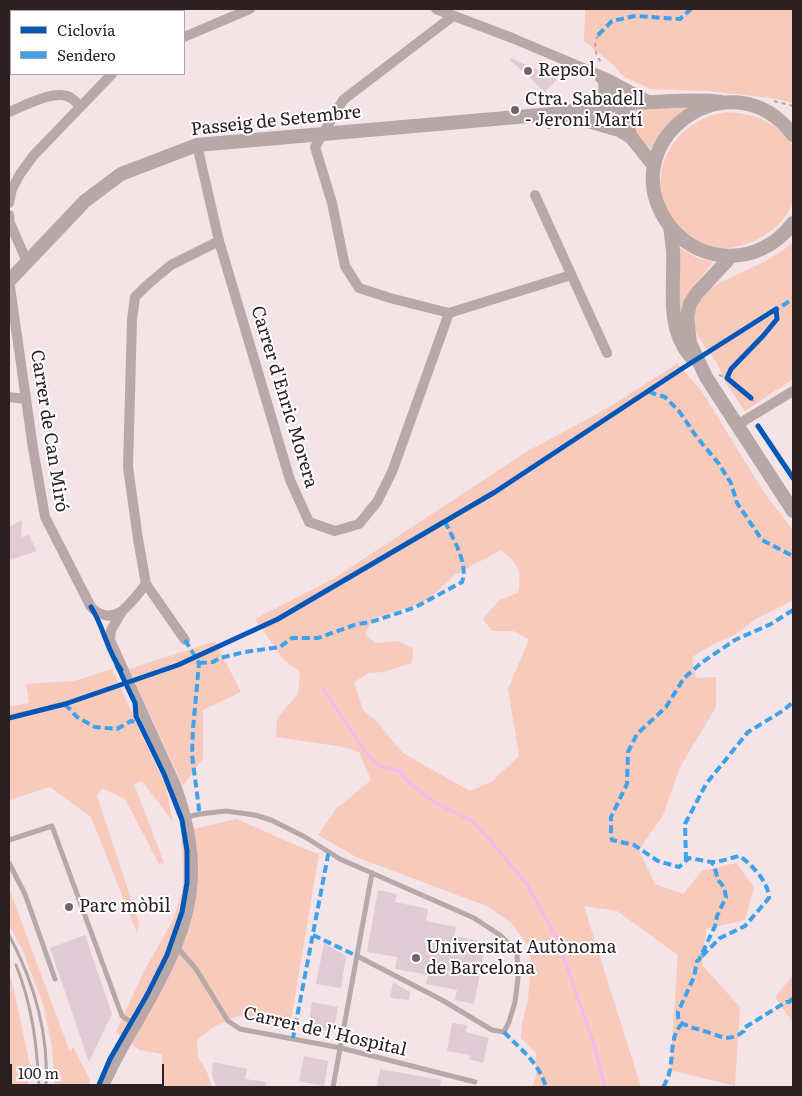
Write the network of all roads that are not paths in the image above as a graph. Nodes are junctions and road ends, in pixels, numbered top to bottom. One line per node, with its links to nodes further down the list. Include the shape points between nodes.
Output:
1 (250, 9): 4 (street)
2 (436, 9): 3 (street)
3 (452, 16): 6 (street, via 512,38); 14 (street, via 343,100)
4 (185, 37)
5 (111, 75): 10 (street)
6 (599, 78): 7 (street, via 634,91); 9 (street, via 614,93); 11 (street, via 604,94)
7 (652, 102): 8 (street, Passeig de Setembre); 9 (street, Passeig de Setembre)
8 (721, 102): 15 (street, Passeig de Setembre, via 742,103 762,109 780,120); 18 (street, via 699,109 679,121 664,139)
9 (620, 105): 11 (street, Passeig de Setembre); 16 (street)
10 (80, 106): 12 (street, via 71,97 58,95); 20 (street, via 20,174 12,188)
11 (597, 107): 13 (street, Passeig de Setembre)
12 (9, 112)
13 (564, 120): 14 (street, Passeig de Setembre); 16 (street, Passeig de Setembre, via 619,130)
14 (322, 134): 17 (street, Passeig de Setembre); 29 (street, via 316,147 345,266 360,288)
15 (793, 135)
16 (631, 137): 18 (street, Passeig de Setembre)
17 (197, 145): 24 (street, Carrer d'Enric Morera); 26 (street, Passeig de Setembre, via 122,174 85,201)
18 (654, 166): 23 (street, via 655,195)
19 (535, 195): 27 (street)
20 (9, 203)
21 (9, 214): 26 (street)
22 (793, 223): 25 (street, via 765,248)
23 (670, 226): 25 (street, via 694,247); 31 (street, via 675,326 682,347)
24 (219, 240): 29 (street, Carrer d'Enric Morera, via 290,480 309,522 335,531 358,524 376,502 392,472); 37 (street, via 171,265 136,298 132,320 128,467)
25 (730, 256): 31 (street, via 697,293 686,317 690,343)
26 (27, 262): 28 (street, Passeig de Setembre)
27 (571, 275): 29 (street); 30 (street)
28 (9, 280): 34 (street, Carrer de Can Miró)
29 (449, 313)
30 (607, 353)
31 (706, 377): 35 (street)
32 (793, 391): 35 (street)
33 (9, 397): 34 (street)
34 (26, 399): 38 (street, Carrer de Can Miró, via 45,517 91,607 106,616)
35 (737, 425): 36 (street)
36 (793, 511)
37 (146, 584): 38 (street); 39 (street)
38 (123, 610): 40 (street, via 113,626 110,640 176,785)
39 (185, 640)
40 (187, 817): 43 (lane, via 226,811 255,815 271,820); 44 (street, via 194,876 190,904)
41 (9, 840): 47 (lane, via 52,826 122,1016)
42 (9, 863): 46 (lane, via 26,894)
43 (372, 873): 45 (lane); 45 (lane, via 474,918 500,934 517,952 518,978 509,1022 504,1032 492,1030)
44 (177, 947): 47 (street); 48 (lane, Carrer de l'Hospital, via 196,969 234,1026)
45 (357, 956): 48 (lane)
46 (55, 979)
47 (136, 1026): 50 (street)
48 (341, 1048): 49 (lane, Carrer de l'Hospital); 51 (lane)
49 (475, 1082)
50 (104, 1087)
51 (333, 1087)

